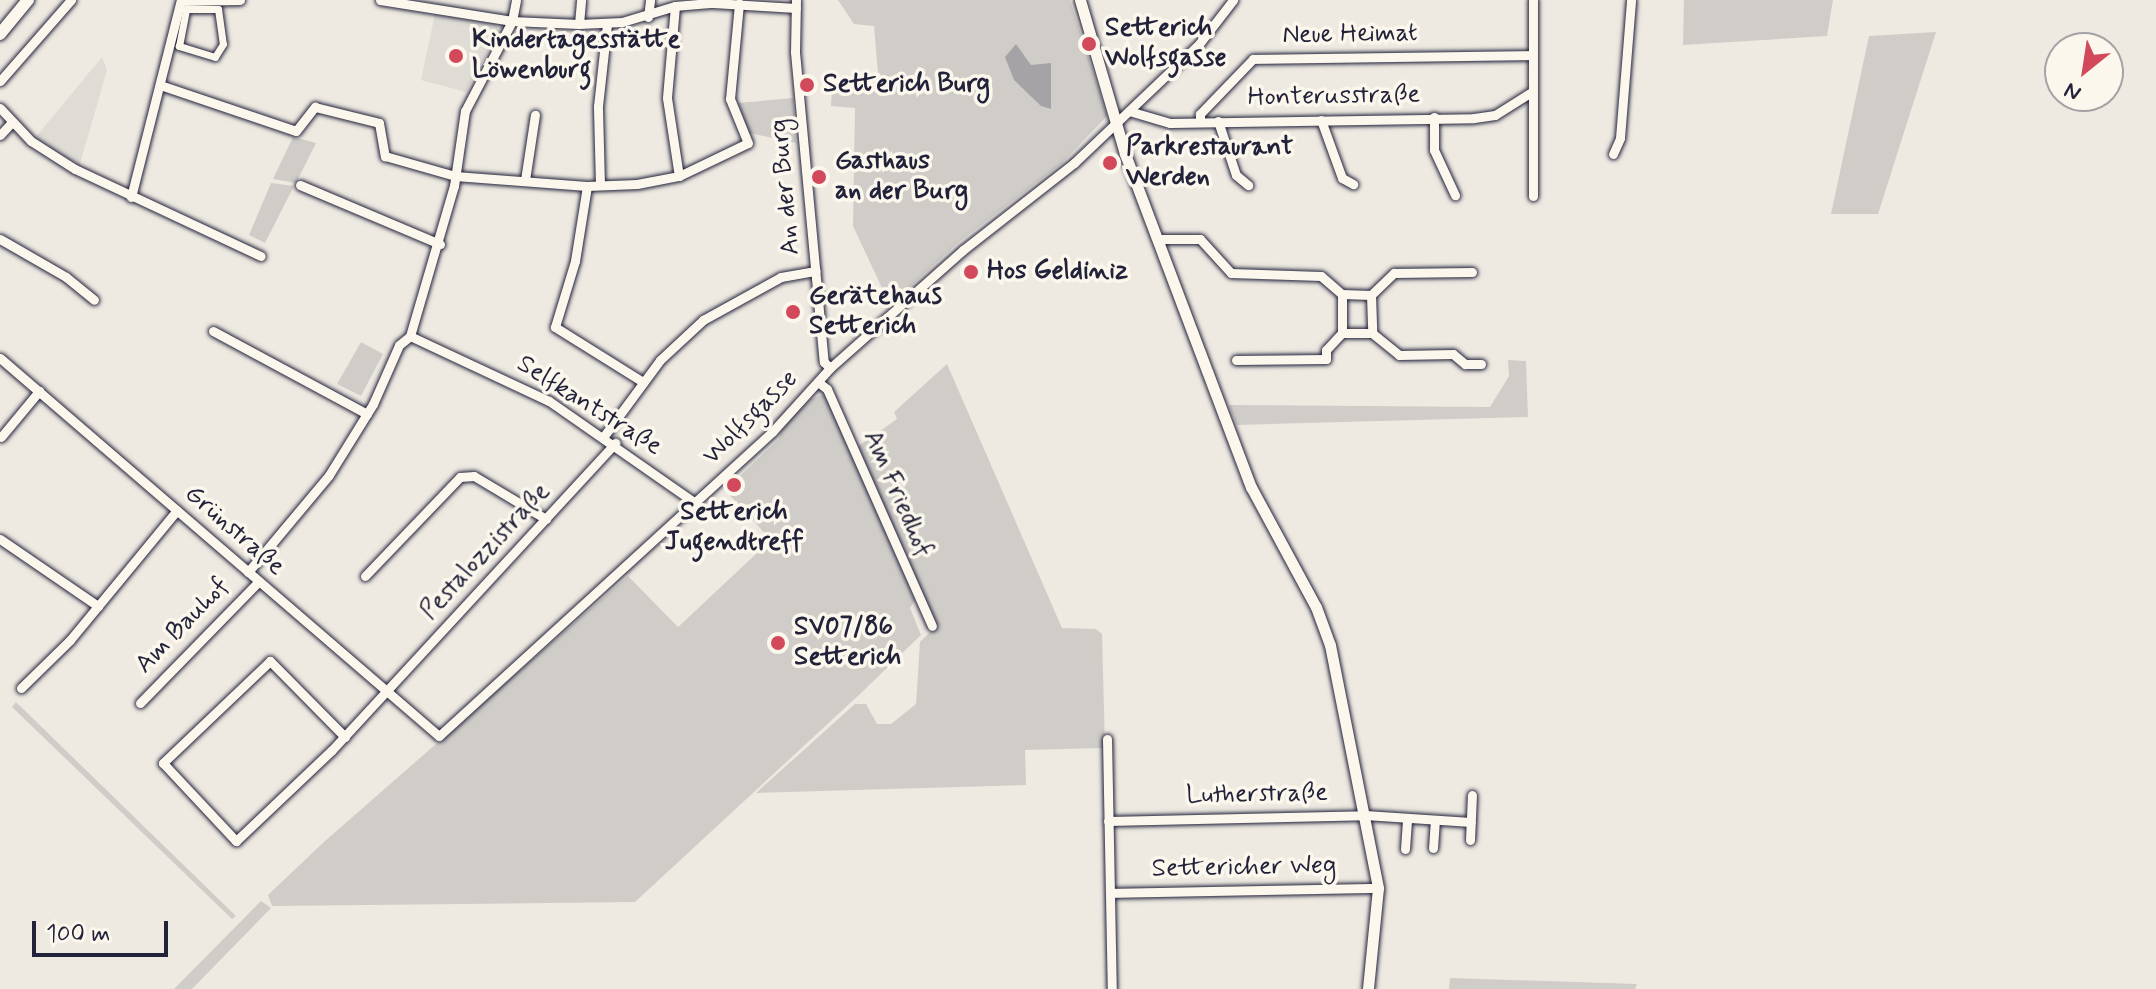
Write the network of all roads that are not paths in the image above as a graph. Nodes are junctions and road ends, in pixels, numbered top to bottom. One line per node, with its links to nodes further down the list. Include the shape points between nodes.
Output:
1 (28, 0): 22 (main road)
2 (71, 0): 25 (street)
3 (182, 0): 4 (street); 26 (street)
4 (233, 0): 5 (street)
5 (240, 0)
6 (380, 0): 16 (street)
7 (516, 0): 19 (street)
8 (581, 0): 20 (street)
9 (650, 0): 18 (street)
10 (1080, 0): 36 (street)
11 (1233, 0): 29 (street, Wolfsgasse, via 1199,44)
12 (1533, 0): 24 (street)
13 (1631, 0): 38 (street, via 1620,138)
14 (739, 3): 15 (street); 17 (street); 40 (street, via 730,99 748,143)
15 (796, 4): 54 (street, An der Burg, via 795,52)
16 (448, 5): 19 (street)
17 (675, 6): 18 (street); 40 (street, via 667,98)
18 (648, 17): 21 (street)
19 (512, 21): 20 (street); 39 (street, via 467,104)
20 (579, 24): 21 (street)
21 (607, 24): 44 (street, via 598,106)
22 (0, 34)
23 (179, 46): 23 (street, via 215,57 223,44 218,9 186,9)
24 (1533, 55): 27 (street); 34 (street, Neue Heimat, via 1253,59 1200,114)
25 (0, 81)
26 (163, 86): 39 (street, via 296,131 315,107 379,123 385,156); 49 (street)
27 (1533, 91): 31 (street, Honterusstraße, via 1495,115); 48 (street)
28 (0, 108): 35 (street)
29 (1129, 111): 34 (street, Honterusstraße, via 1170,123); 36 (street, Wolfsgasse)
30 (535, 115): 41 (street)
31 (1434, 117): 32 (street, Honterusstraße); 47 (street, via 1434,150)
32 (1321, 120): 33 (street, Honterusstraße); 42 (street, via 1342,178)
33 (1218, 121): 34 (street, Honterusstraße); 45 (street, via 1236,175)
34 (1200, 122)
35 (11, 123): 37 (street); 49 (street, via 75,169)
36 (1115, 125): 51 (street); 66 (street, Wolfsgasse)
37 (0, 135)
38 (1613, 154)
39 (455, 176): 41 (street); 52 (street)
40 (679, 176): 44 (street)
41 (525, 180): 46 (street)
42 (1353, 184)
43 (300, 185): 52 (street)
44 (600, 185): 46 (street)
45 (1248, 185)
46 (587, 186): 67 (street, via 575,261 555,327)
47 (1455, 195)
48 (1533, 196)
49 (131, 197): 53 (street)
50 (0, 239): 58 (street, via 66,277)
51 (1158, 239): 56 (street, via 1200,239 1231,273 1321,276); 91 (street, via 1262,512 1322,620)
52 (440, 244): 62 (street)
53 (261, 256)
54 (815, 271): 66 (street, An der Burg, via 824,362); 67 (street, via 781,277 727,305 683,338)
55 (1472, 272): 57 (street, via 1394,273)
56 (1342, 294): 57 (street); 60 (street)
57 (1371, 295): 61 (street)
58 (94, 300)
59 (213, 331): 70 (street)
60 (1342, 333): 61 (street); 64 (street, via 1326,350 1326,359)
61 (1372, 333): 65 (street, via 1399,355 1453,354 1465,364)
62 (410, 336): 70 (street, via 399,345); 71 (street, Selfkantstraße, via 518,384)
63 (0, 358): 69 (street, Grünstraße)
64 (1236, 360)
65 (1481, 364)
66 (830, 368): 68 (street, Wolfsgasse)
67 (643, 382): 71 (street)
68 (818, 382): 74 (street, Wolfsgasse); 83 (street, Am Friedhof, via 827,389)
69 (39, 391): 72 (street); 75 (street, Grünstraße)
70 (367, 414): 79 (street, via 329,475)
71 (604, 436): 73 (street, Selfkantstraße)
72 (1, 437)
73 (615, 443): 74 (street, Selfkantstraße); 76 (street, Pestalozzistraße)
74 (695, 503): 87 (street, Wolfsgasse)
75 (177, 510): 79 (street, Grünstraße); 82 (street)
76 (546, 519): 80 (street, via 474,476 460,477); 85 (street, Pestalozzistraße)
77 (4, 542): 78 (street); 82 (street)
78 (0, 554)
79 (248, 572): 81 (street, Grünstraße)
80 (365, 576)
81 (259, 581): 85 (street, Grünstraße); 86 (street, Am Bauhof)
82 (98, 606): 84 (street)
83 (932, 626)
84 (21, 688)
85 (388, 690): 87 (street, Grünstraße); 88 (street, Pestalozzistraße)
86 (140, 703)
87 (439, 736)
88 (345, 737): 88 (street, Pestalozzistraße, via 236,841 163,763 270,661)
89 (1107, 739): 94 (street)
90 (1472, 795): 95 (street)
91 (1365, 815): 92 (street, Lutherstraße); 94 (street, Lutherstraße); 99 (street)
92 (1407, 818): 93 (street, Lutherstraße); 98 (street)
93 (1435, 820): 95 (street, Lutherstraße); 97 (street)
94 (1108, 821): 100 (street)
95 (1471, 822): 96 (street)
96 (1470, 840)
97 (1433, 848)
98 (1405, 849)
99 (1378, 888): 100 (street, Settericher Weg); 102 (street)
100 (1110, 893): 101 (street)
101 (1112, 989)
102 (1368, 989)

